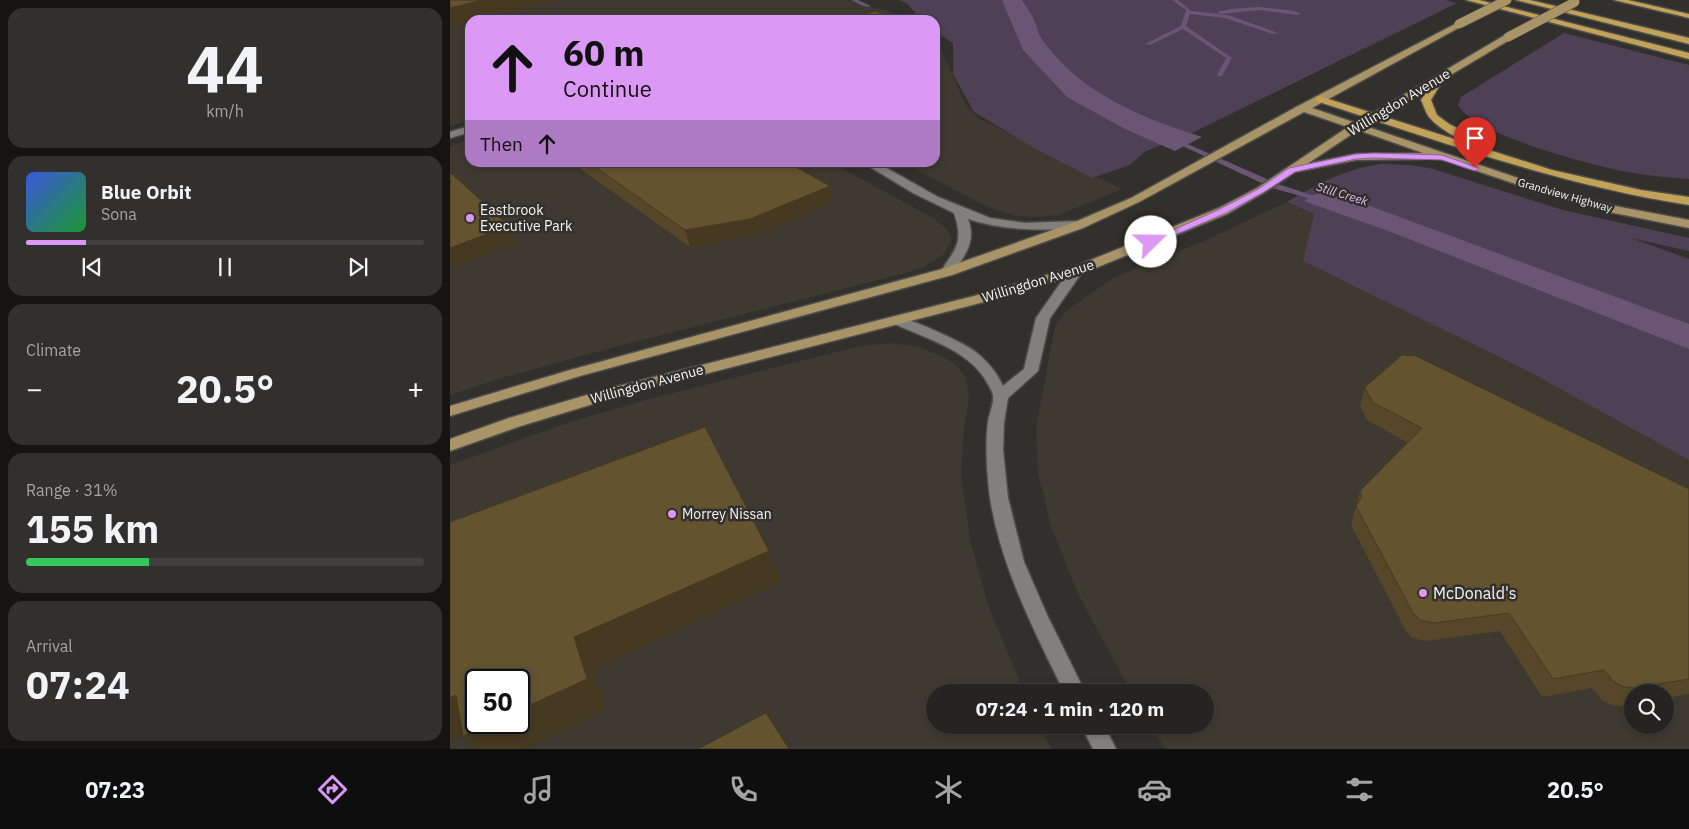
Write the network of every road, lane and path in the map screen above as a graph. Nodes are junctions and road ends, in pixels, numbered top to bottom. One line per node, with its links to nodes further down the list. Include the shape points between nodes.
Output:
1 (1470, 0): 8 (highway)
2 (1507, 0): 10 (main road, bridge)
3 (1520, 0): 7 (highway)
4 (1578, 0): 9 (main road, Willingdon Avenue, bridge)
5 (1618, 0): 6 (highway)
6 (1689, 16)
7 (1689, 41)
8 (1689, 56)
9 (1439, 78): 12 (main road, Willingdon Avenue); 19 (highway, via 1426,100 1433,116 1445,126)
10 (1319, 98): 11 (main road); 12 (highway)
11 (1302, 108): 13 (main road, Grandview Highway); 23 (main road, via 1135,200)
12 (1374, 116): 13 (main road, Willingdon Avenue); 19 (highway)
13 (1354, 128): 16 (main road, Grandview Highway); 18 (main road, Willingdon Avenue)
14 (465, 130): 15 (street)
15 (450, 135)
16 (1442, 158): 18 (main road, via 1409,155 1356,157); 22 (main road, Grandview Highway, via 1596,204)
17 (876, 167): 21 (street)
18 (1292, 170): 24 (main road, Willingdon Avenue, via 1223,211)
19 (1570, 179): 20 (highway)
20 (1689, 201)
21 (959, 212): 23 (street, via 1028,227); 25 (street, via 967,230 966,245)
22 (1689, 224)
23 (1079, 225): 25 (main road)
24 (1076, 271): 26 (main road, Willingdon Avenue); 27 (street, via 1043,318 1031,371)
25 (947, 272): 28 (main road, via 575,372)
26 (897, 320): 27 (street, via 971,355 990,374); 29 (main road, Willingdon Avenue, via 612,393)
27 (1001, 396): 30 (street, via 995,450 999,498 1016,562)
28 (450, 412)
29 (450, 445)
30 (1070, 684)
31 (1097, 734): 32 (street)
32 (1105, 749)

